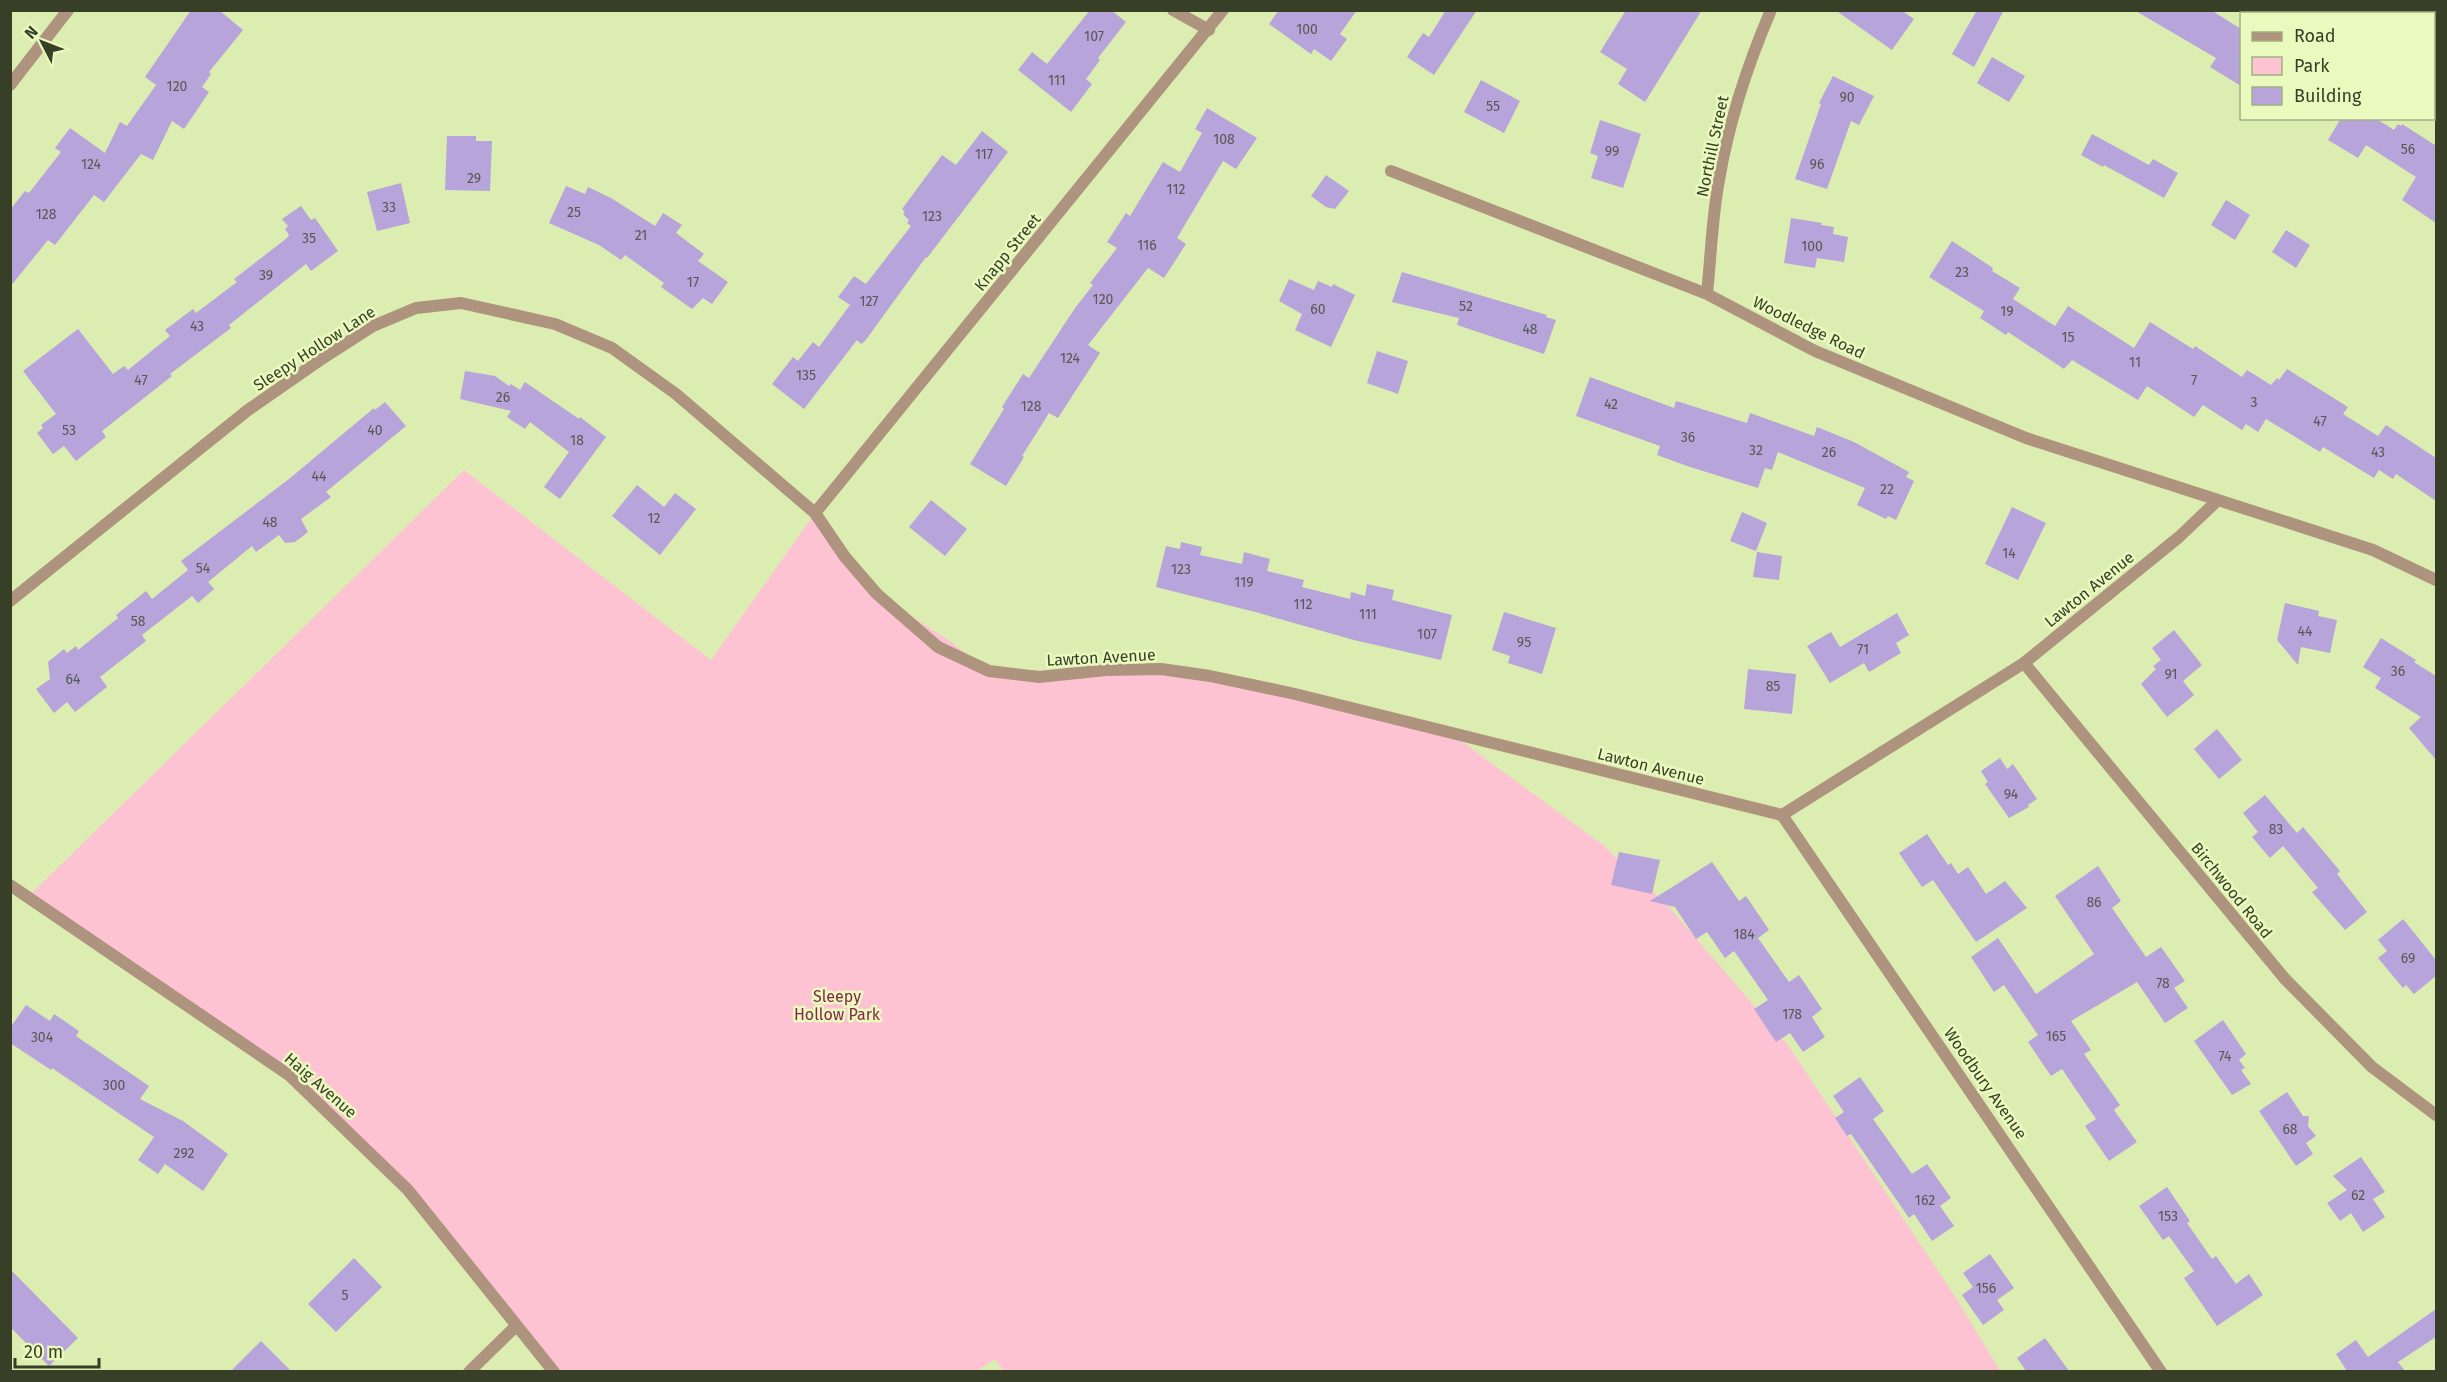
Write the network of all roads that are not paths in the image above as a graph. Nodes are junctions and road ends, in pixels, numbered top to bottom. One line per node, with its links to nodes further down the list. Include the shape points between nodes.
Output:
1 (68, 10): 6 (street)
2 (1173, 10): 5 (street)
3 (1223, 10): 5 (street, Knapp Street)
4 (1771, 10): 8 (street, Northill Street, via 1733,114 1719,182)
5 (1209, 30): 10 (street, Knapp Street)
6 (10, 85)
7 (1391, 171): 8 (street, Woodledge Road)
8 (1707, 294): 9 (street, Woodledge Road, via 1815,351 2026,438)
9 (2218, 500): 11 (street, via 2373,550); 13 (street, Lawton Avenue, via 2179,537)
10 (815, 513): 12 (street, Sleepy Hollow Lane, via 676,394 612,348 555,324 461,303 416,308 372,326 320,360 248,410); 14 (street, Lawton Avenue, via 877,594 938,647 989,671 1038,677 1161,669 1210,676)
11 (2436, 580)
12 (10, 601)
13 (2024, 663): 14 (street, Lawton Avenue); 16 (street, Birchwood Road, via 2285,979 2372,1067)
14 (1782, 815): 20 (street, Woodbury Avenue)
15 (10, 885): 17 (street, Haig Avenue, via 288,1075 408,1190)
16 (2436, 1116)
17 (516, 1326): 18 (street); 19 (street, Haig Avenue)
18 (469, 1371)
19 (554, 1371)
20 (2161, 1371)

